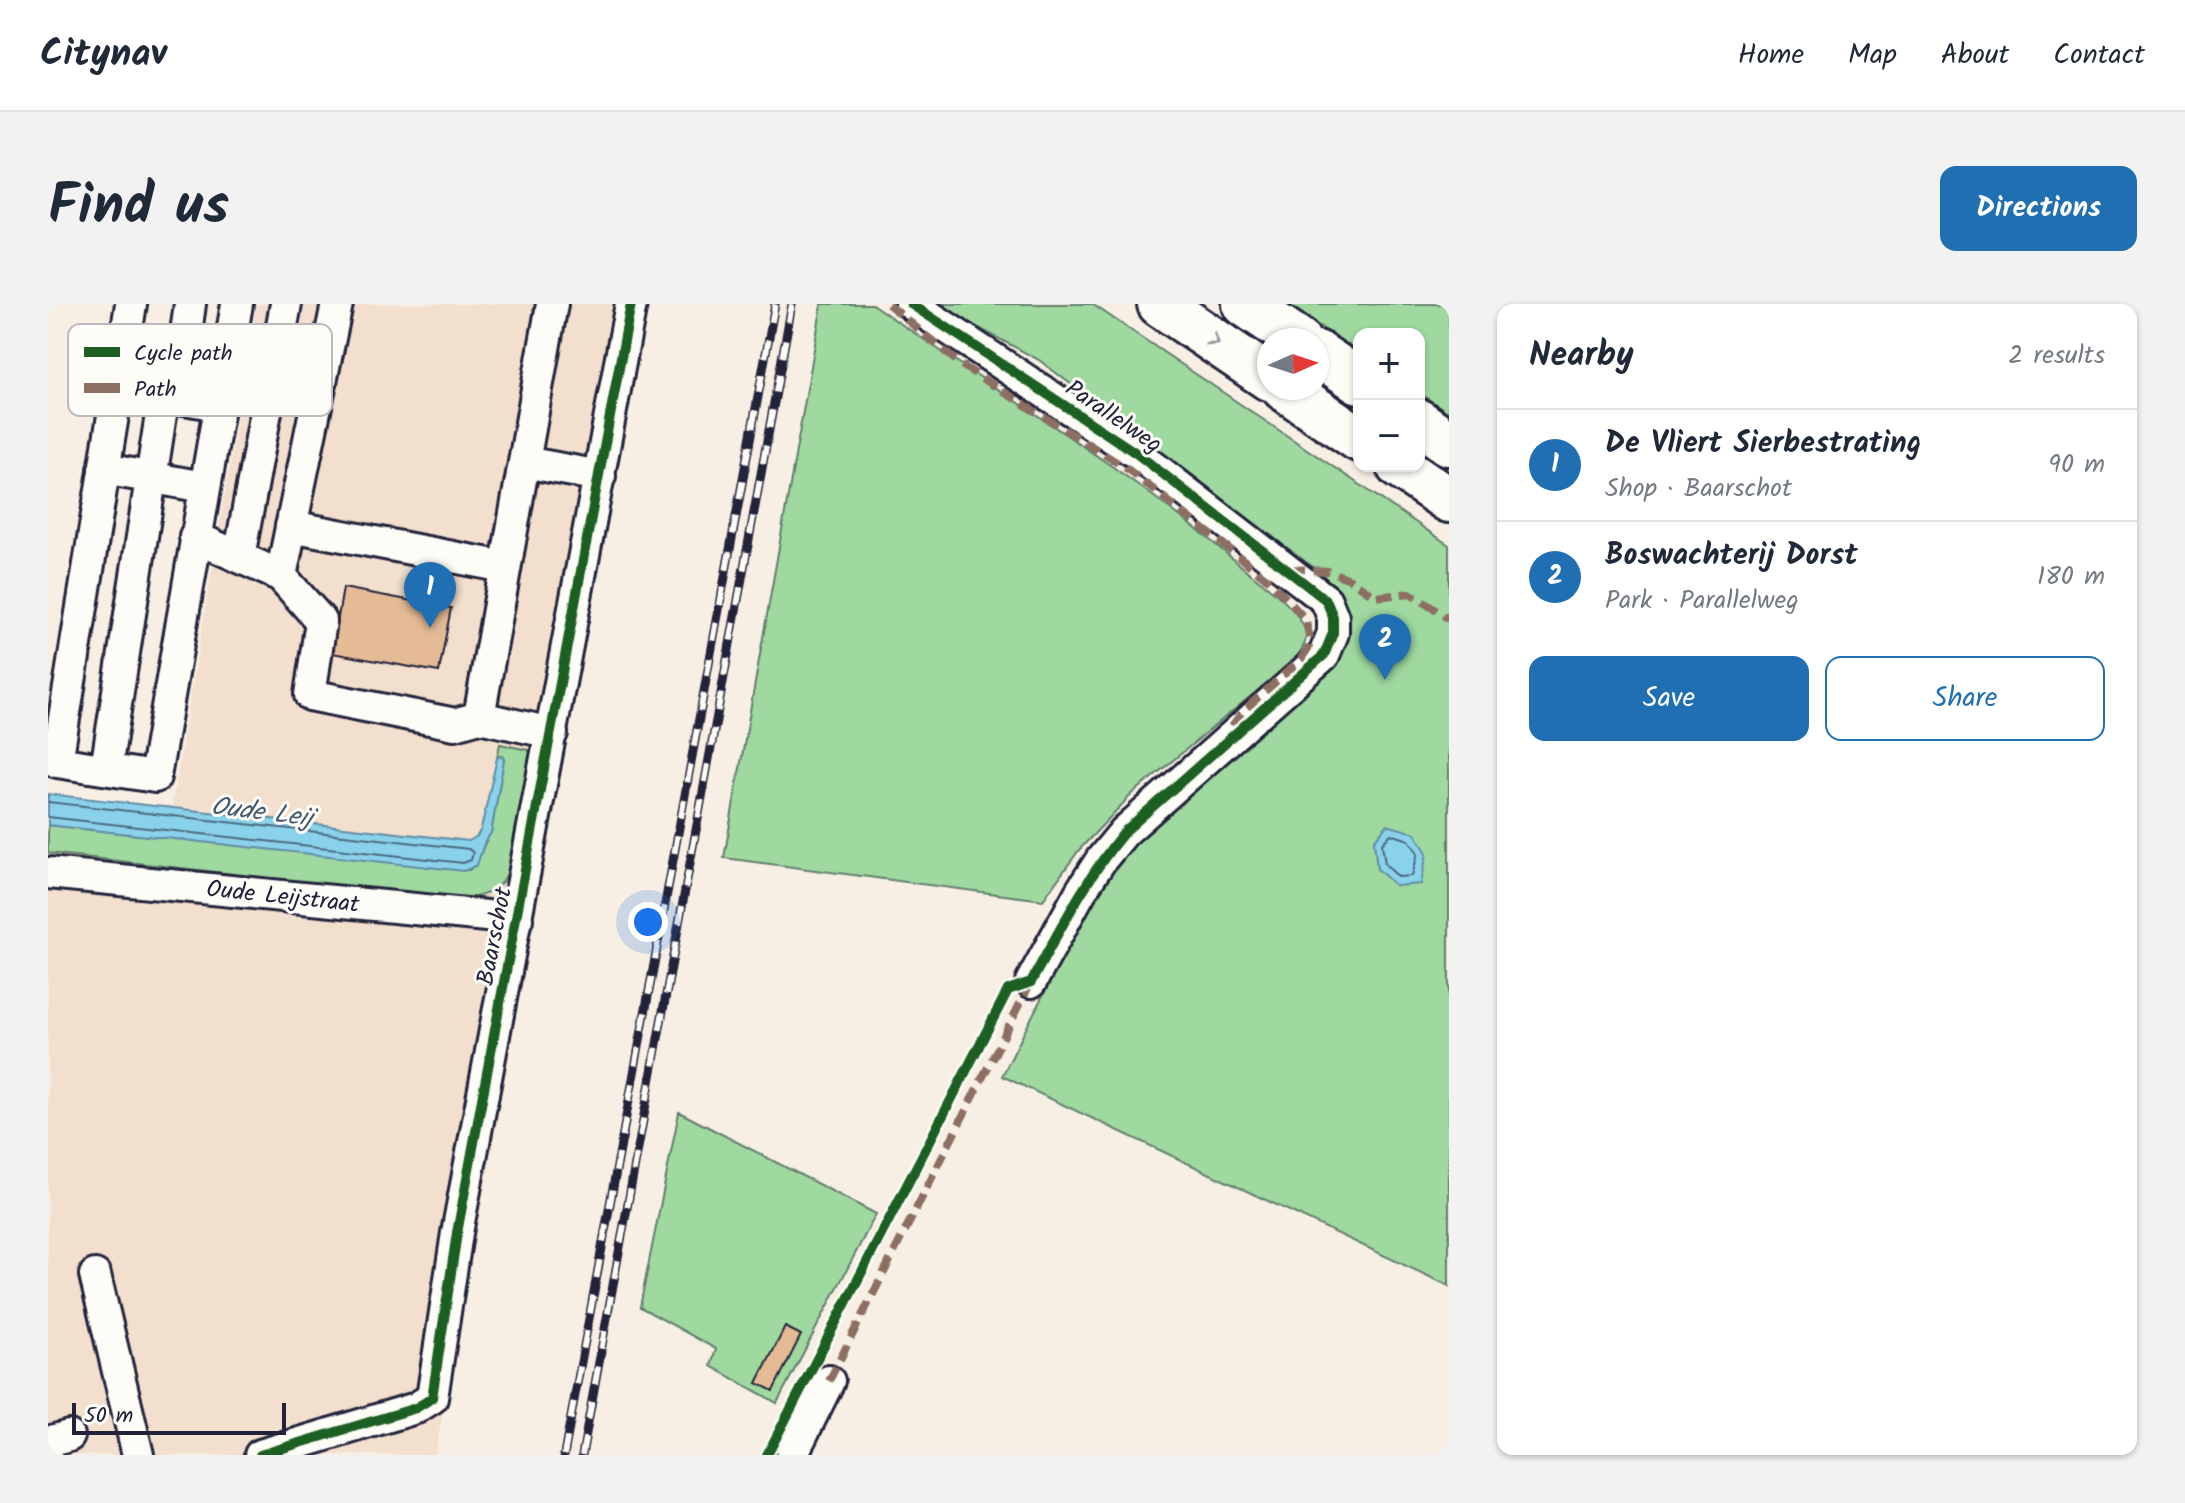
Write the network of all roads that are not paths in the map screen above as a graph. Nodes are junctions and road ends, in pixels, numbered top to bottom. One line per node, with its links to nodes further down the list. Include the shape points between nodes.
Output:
1 (131, 304): 12 (street)
2 (190, 304): 13 (street)
3 (237, 304): 14 (street)
4 (243, 304): 11 (street)
5 (337, 304): 15 (street)
6 (552, 304): 29 (street)
7 (631, 304): 32 (street, Baarschot)
8 (911, 304): 46 (street, Parallelweg, via 1136,453 1289,569 1326,600 1333,617 1324,655 1124,832 1094,870)
9 (1160, 304): 18 (highway, one-way to 18)
10 (1245, 304): 16 (highway)
11 (286, 308)
12 (128, 324)
13 (186, 324)
14 (233, 324)
15 (332, 328)
16 (1280, 328)
17 (1329, 361): 19 (highway)
18 (1257, 370)
19 (1353, 377)
20 (1302, 400): 27 (highway)
21 (112, 416): 30 (street)
22 (165, 416): 33 (street)
23 (216, 416): 34 (street)
24 (266, 416): 38 (street)
25 (314, 416): 36 (street)
26 (1425, 426): 28 (highway)
27 (1353, 435)
28 (1449, 443)
29 (524, 462): 32 (street); 39 (street)
30 (104, 469): 33 (street); 43 (street, via 57,762)
31 (1408, 472): 35 (highway)
32 (600, 476): 42 (street, Baarschot)
33 (151, 477): 34 (street); 43 (street)
34 (204, 487): 37 (street)
35 (1449, 500)
36 (291, 526): 39 (street); 40 (street)
37 (195, 537): 38 (street); 43 (street, via 155,777)
38 (239, 557): 40 (street)
39 (505, 567): 41 (street)
40 (281, 576): 41 (street, via 321,621 310,695 455,724)
41 (479, 717): 42 (street)
42 (552, 733): 45 (street, Baarschot)
43 (106, 769)
44 (48, 873): 45 (street, Oude Leijstraat)
45 (517, 919): 50 (street, Baarschot, via 457,1233 432,1398 416,1408)
46 (1031, 982)
47 (95, 1275): 49 (street)
48 (829, 1381): 51 (street)
49 (138, 1455)
50 (260, 1455)
51 (792, 1455)

